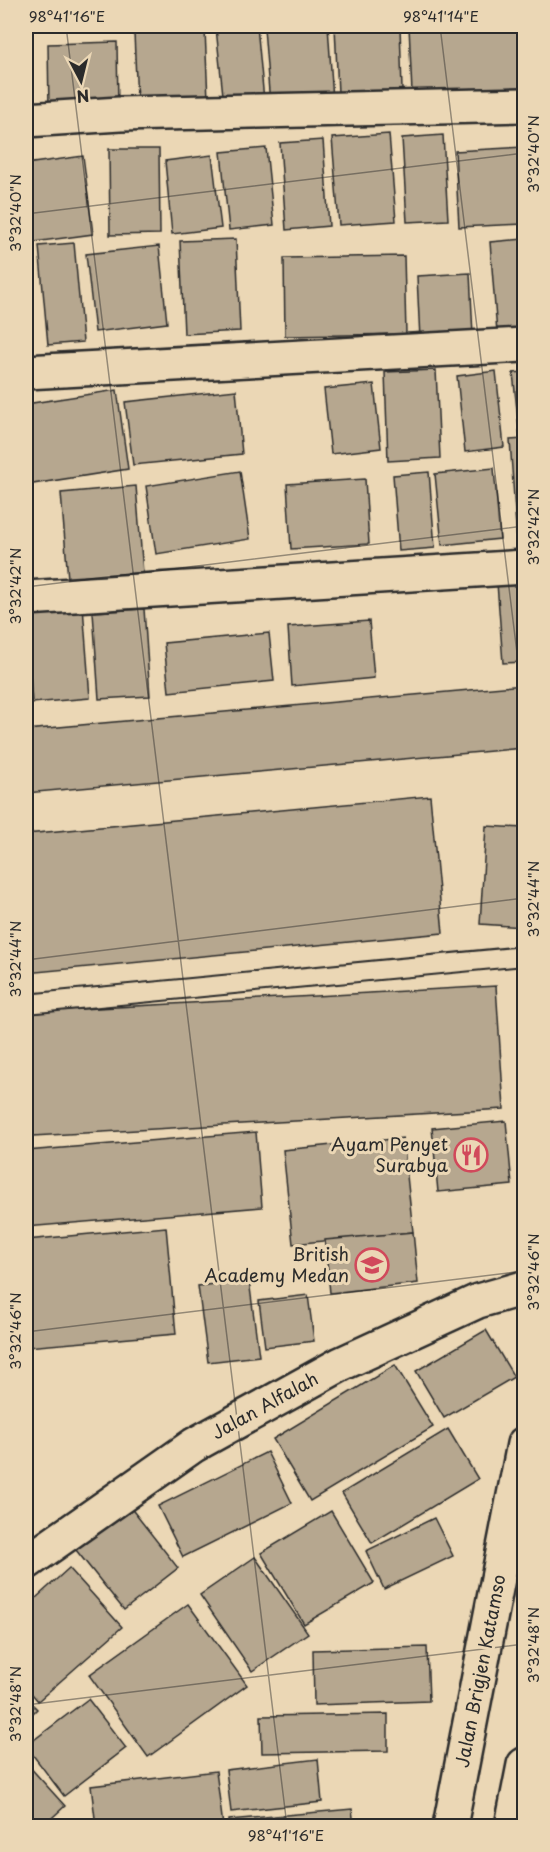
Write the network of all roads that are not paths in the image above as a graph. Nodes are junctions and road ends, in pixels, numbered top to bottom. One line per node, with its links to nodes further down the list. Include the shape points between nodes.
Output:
1 (525, 105): 2 (street, via 120,114)
2 (26, 120)
3 (525, 345): 4 (street)
4 (26, 372)
5 (525, 567): 6 (street)
6 (26, 598)
7 (525, 956): 8 (lane)
8 (26, 1004)
9 (525, 1288): 11 (street, Jalan Alfalah, via 478,1301 341,1364 194,1445)
10 (525, 1444): 14 (street, Jalan Brigjen Katamso)
11 (26, 1563)
12 (525, 1765): 13 (street)
13 (513, 1826)
14 (450, 1827)

